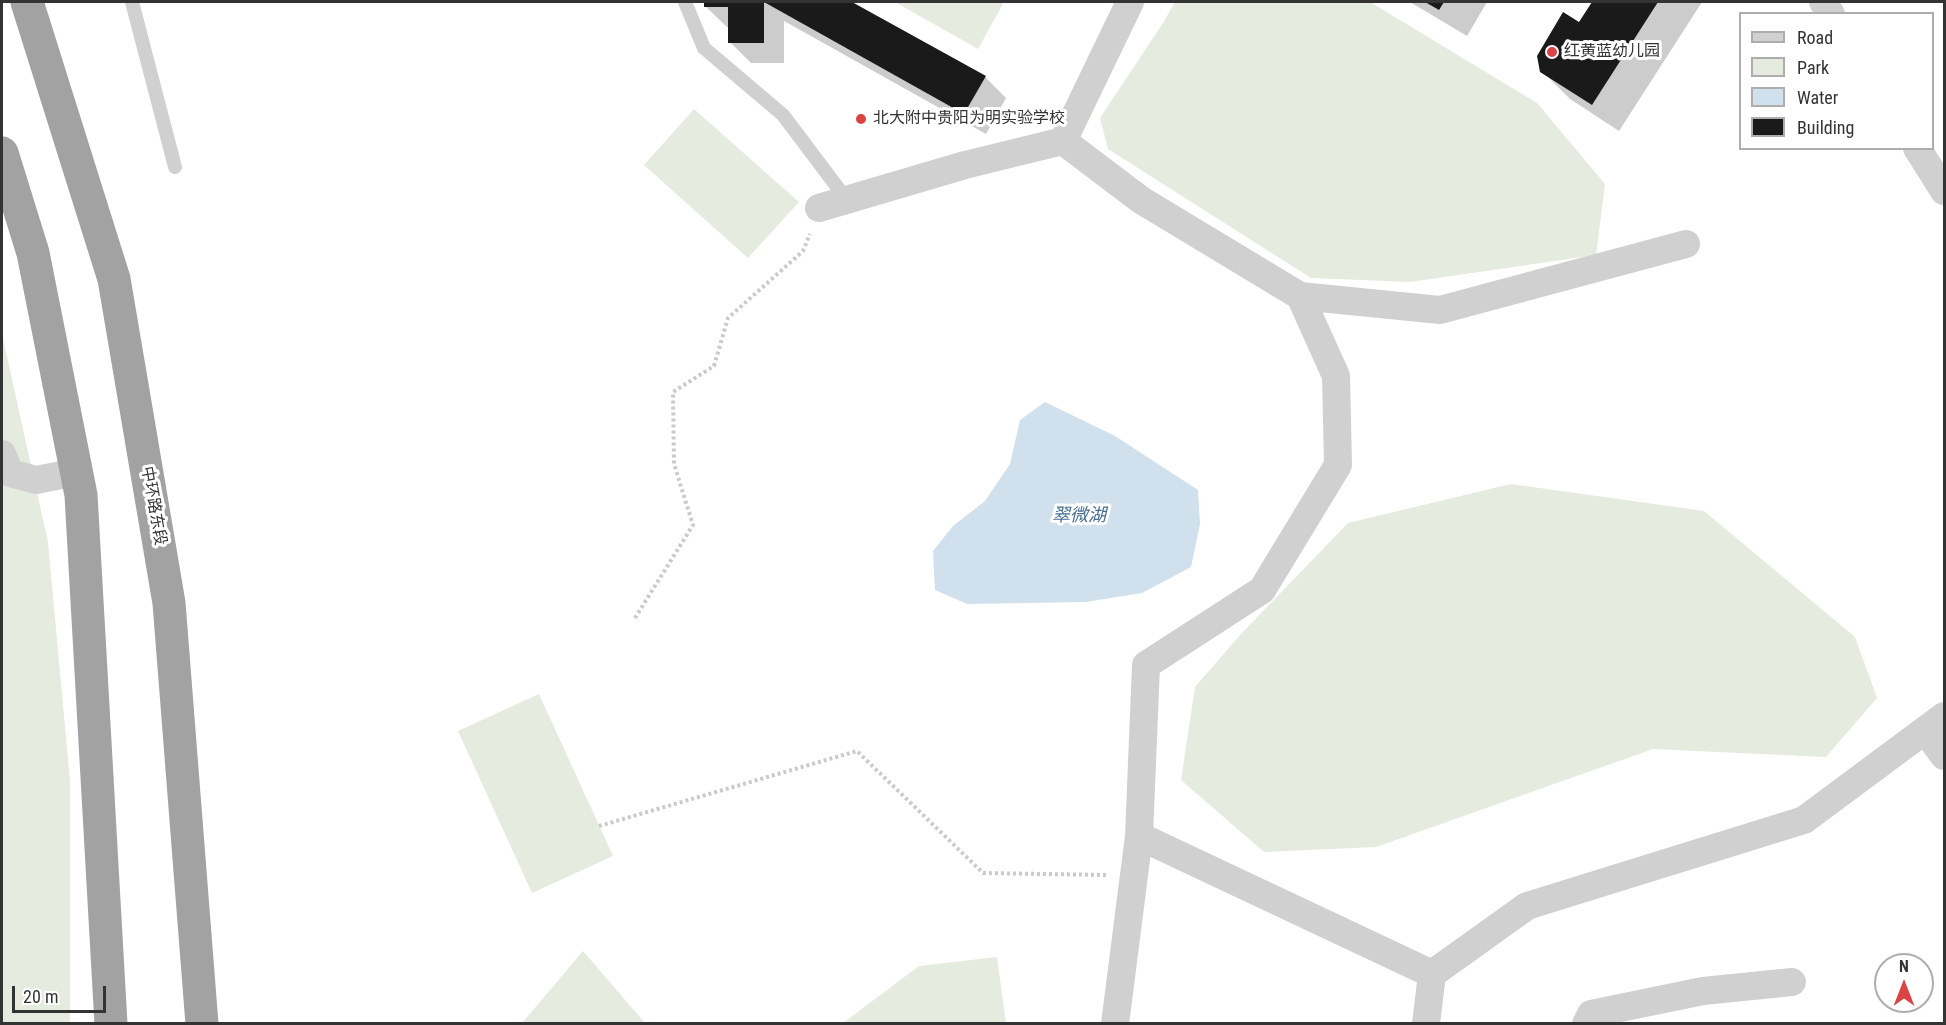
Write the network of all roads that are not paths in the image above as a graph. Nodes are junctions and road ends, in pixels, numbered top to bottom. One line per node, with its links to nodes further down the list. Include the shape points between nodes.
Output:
1 (27, 2): 22 (highway, 中环路东段, via 114,279 169,603)
2 (132, 2): 8 (lane)
3 (686, 2): 10 (lane, via 704,48 783,115)
4 (1130, 2): 5 (street)
5 (1064, 141): 10 (street); 13 (street, via 1141,200)
6 (1918, 150): 9 (street)
7 (2, 153): 15 (highway, via 33,253)
8 (175, 167)
9 (1944, 191)
10 (848, 200): 11 (street)
11 (819, 208)
12 (1686, 244): 13 (street, via 1440,310)
13 (1300, 296): 18 (street, via 1336,376 1338,465 1262,590 1146,665)
14 (2, 454): 15 (street, via 10,473 36,480)
15 (77, 472): 21 (highway)
16 (1935, 723): 17 (street); 19 (street, via 1804,820 1527,906)
17 (1944, 756)
18 (1139, 836): 19 (street); 23 (street)
19 (1432, 974): 24 (street)
20 (1792, 981): 25 (street, via 1703,991 1591,1014)
21 (111, 1023)
22 (202, 1023)
23 (1115, 1023)
24 (1426, 1023)
25 (1586, 1023)

